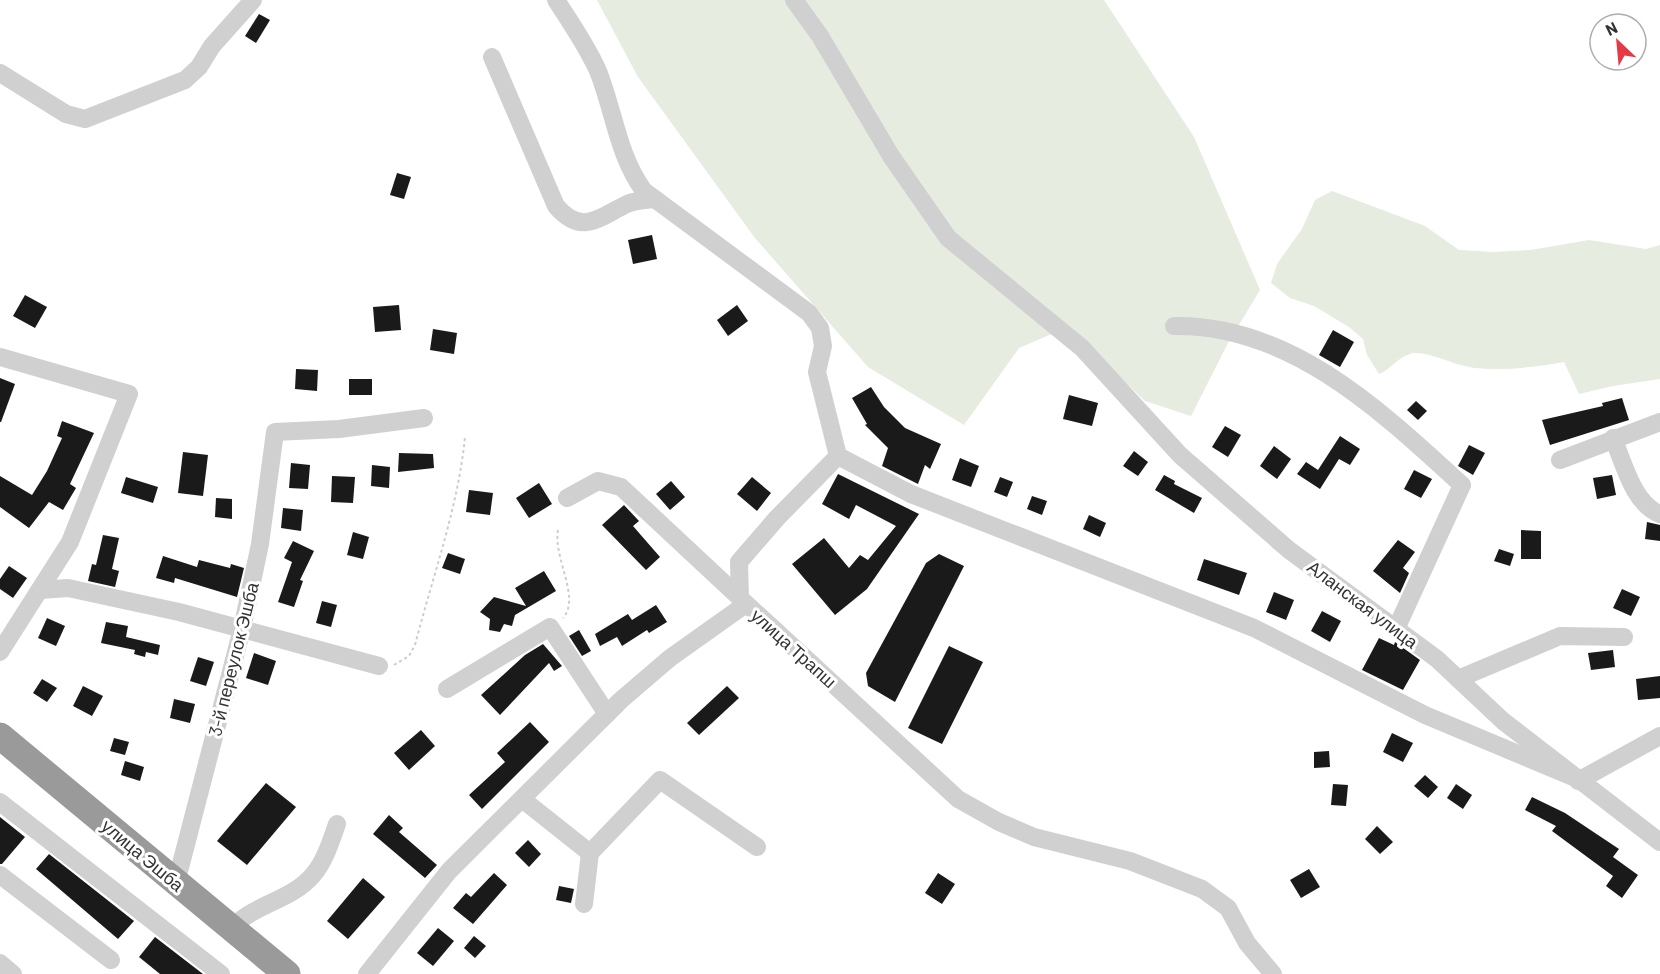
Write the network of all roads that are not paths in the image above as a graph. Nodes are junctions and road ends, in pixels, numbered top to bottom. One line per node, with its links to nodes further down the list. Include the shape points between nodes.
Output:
1 (254, 0): 5 (street, via 185,80 85,119 66,114)
2 (556, 0): 6 (street, via 598,71 630,173)
3 (794, 0): 19 (street, Аланская улица, via 820,36 891,156 948,237 1082,348 1180,455 1289,550)
4 (492, 57): 6 (street, via 556,206 565,217 593,222 628,203)
5 (0, 74)
6 (655, 200): 12 (street, via 809,313 820,328 823,346 817,372)
7 (1174, 326): 19 (street, via 1203,326 1260,339 1315,366 1394,422 1462,484)
8 (0, 357): 16 (street, via 129,394 70,542)
9 (424, 418): 18 (street, 3-й переулок Эшба, via 339,429 275,432 260,544)
10 (1660, 422): 11 (street)
11 (1613, 438): 13 (street); 15 (street, via 1638,496 1650,511)
12 (838, 456): 17 (street, via 739,562); 28 (street, via 911,494 1254,628 1425,715)
13 (1560, 460)
14 (567, 498): 17 (street, via 598,481 621,488)
15 (1660, 514)
16 (40, 591): 18 (street, via 68,588); 21 (street)
17 (743, 601): 25 (street, улица Трапш, via 670,657); 45 (street, улица Трапш, via 958,799 1034,837 1130,861 1202,889 1228,908 1247,943)
18 (242, 629): 22 (street); 36 (street, 3-й переулок Эшба)
19 (1396, 629): 23 (street, Аланская улица)
20 (1624, 638): 23 (street, via 1560,636)
21 (0, 652)
22 (379, 666)
23 (1458, 679): 28 (street, Аланская улица)
24 (447, 689): 25 (street, via 550,627)
25 (607, 714): 29 (street, улица Трапш)
26 (0, 736): 36 (highway, улица Эшба)
27 (1660, 736): 28 (street)
28 (1575, 779): 32 (street, Аланская улица)
29 (522, 799): 34 (street); 44 (street, улица Трапш, via 449,871)
30 (0, 802): 42 (street)
31 (337, 824): 38 (street, via 313,875)
32 (1660, 842)
33 (757, 847): 34 (street, via 660,780)
34 (590, 853): 37 (street)
35 (0, 875): 39 (street)
36 (176, 883): 38 (highway, улица Эшба)
37 (584, 904)
38 (231, 928): 43 (highway, улица Эшба)
39 (111, 960)
40 (0, 963): 41 (street)
41 (13, 974)
42 (221, 974)
43 (287, 974)
44 (367, 974)
45 (1273, 974)

